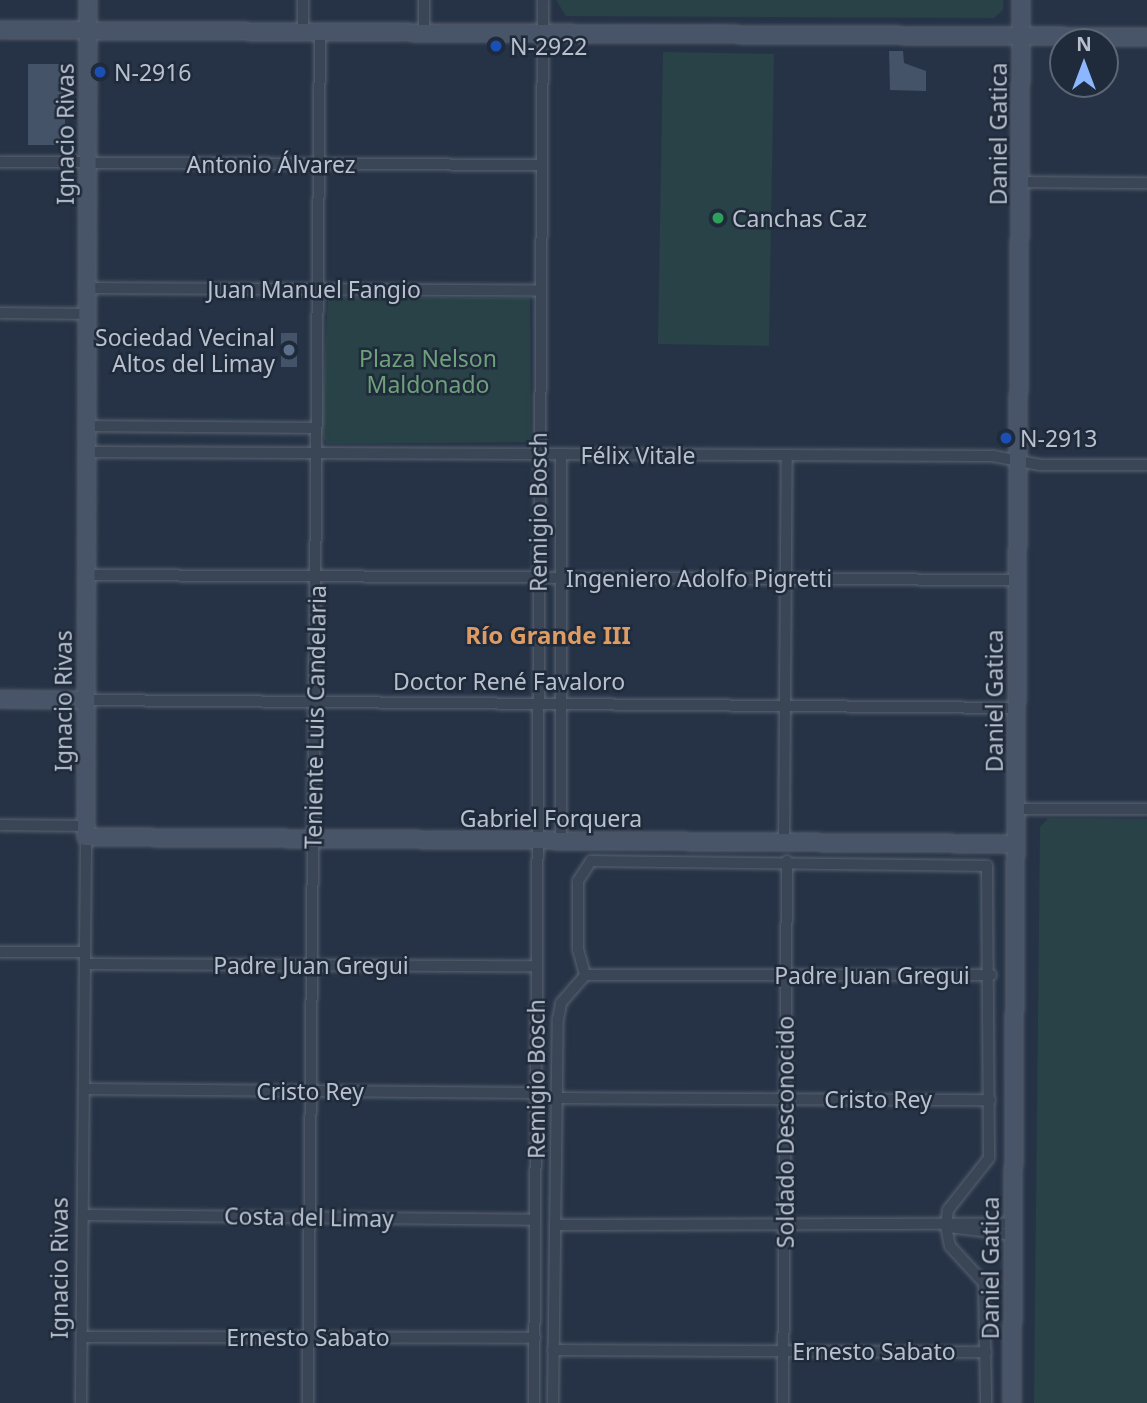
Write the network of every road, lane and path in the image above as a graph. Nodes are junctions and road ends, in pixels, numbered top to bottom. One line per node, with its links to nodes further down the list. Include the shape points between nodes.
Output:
1 (88, 0): 7 (main road, Ignacio Rivas)
2 (303, 0): 8 (street)
3 (424, 0): 10 (street)
4 (543, 0): 11 (street, Remigio Bosch)
5 (1021, 0): 12 (main road, Daniel Gatica)
6 (0, 30): 7 (main road)
7 (88, 30): 8 (main road); 15 (main road, Ignacio Rivas)
8 (303, 32): 9 (main road)
9 (320, 32): 10 (main road); 16 (street, Teniente Luis Candelaria)
10 (424, 32): 11 (main road)
11 (542, 33): 12 (main road); 17 (street, Remigio Bosch)
12 (1021, 36): 13 (main road); 18 (main road, Daniel Gatica)
13 (1147, 37)
14 (0, 162): 15 (street, Antonio Álvarez)
15 (88, 163): 16 (street, Antonio Álvarez); 20 (main road, Ignacio Rivas)
16 (318, 164): 17 (street, Antonio Álvarez); 21 (street, Teniente Luis Candelaria)
17 (541, 165): 22 (street, Remigio Bosch)
18 (1020, 182): 19 (street); 32 (main road, Daniel Gatica)
19 (1147, 183)
20 (87, 288): 21 (street, Juan Manuel Fangio); 24 (main road, Ignacio Rivas)
21 (317, 289): 22 (street, Juan Manuel Fangio); 26 (street, Teniente Luis Candelaria)
22 (540, 290): 29 (street, Remigio Bosch)
23 (0, 313): 24 (street)
24 (87, 314): 25 (main road, Ignacio Rivas)
25 (87, 426): 26 (street); 27 (main road, Ignacio Rivas)
26 (315, 428): 28 (street, Teniente Luis Candelaria)
27 (87, 452): 28 (street, Félix Vitale); 34 (main road, Ignacio Rivas)
28 (317, 453): 29 (street, Félix Vitale); 35 (street, Teniente Luis Candelaria)
29 (538, 454): 30 (street, Félix Vitale); 36 (street, Remigio Bosch)
30 (561, 454): 31 (street, Félix Vitale); 37 (street, Remigio Bosch)
31 (787, 455): 32 (street, Félix Vitale); 38 (street)
32 (1018, 461): 33 (street, Félix Vitale); 39 (main road, Daniel Gatica)
33 (1147, 465)
34 (86, 575): 35 (street, Ingeniero Adolfo Pigretti); 41 (main road, Ignacio Rivas)
35 (316, 576): 36 (street, Ingeniero Adolfo Pigretti); 42 (street, Teniente Luis Candelaria)
36 (538, 578): 37 (street, Ingeniero Adolfo Pigretti); 43 (street, Remigio Bosch)
37 (561, 578): 38 (street, Ingeniero Adolfo Pigretti); 44 (street, Remigio Bosch)
38 (786, 579): 39 (street, Ingeniero Adolfo Pigretti); 45 (street)
39 (1017, 580): 46 (main road, Daniel Gatica)
40 (0, 699): 41 (main road, Doctor René Favaloro)
41 (86, 701): 42 (street, Doctor René Favaloro); 50 (main road, Ignacio Rivas)
42 (315, 702): 43 (street, Doctor René Favaloro); 51 (street, Teniente Luis Candelaria)
43 (538, 704): 44 (street, Doctor René Favaloro); 52 (street, Remigio Bosch)
44 (561, 704): 45 (street, Doctor René Favaloro); 53 (street, Remigio Bosch)
45 (785, 706): 46 (street, Doctor René Favaloro); 54 (street)
46 (1017, 708): 47 (main road, Daniel Gatica)
47 (1016, 809): 48 (street); 55 (main road, Daniel Gatica)
48 (1147, 809)
49 (0, 825): 50 (street, Gabriel Forquera)
50 (86, 832): 51 (main road, Gabriel Forquera); 59 (street, Ignacio Rivas)
51 (313, 839): 52 (main road, Gabriel Forquera); 61 (street, Teniente Luis Candelaria)
52 (538, 841): 53 (main road, Gabriel Forquera); 62 (street, Remigio Bosch)
53 (561, 841): 54 (main road, Gabriel Forquera)
54 (784, 842): 55 (main road, Gabriel Forquera)
55 (1016, 844): 78 (main road, Daniel Gatica)
56 (787, 861): 57 (street, Gabriel Forquera); 63 (street, Gabriel Forquera, via 600,860 583,866 578,949); 64 (street, Soldado Desconocido)
57 (987, 866): 65 (street, Daniel Gatica)
58 (0, 952): 59 (street)
59 (85, 952): 60 (street, Ignacio Rivas)
60 (85, 964): 61 (street, Padre Juan Gregui); 66 (street, Ignacio Rivas)
61 (312, 965): 62 (street, Padre Juan Gregui); 67 (street, Teniente Luis Candelaria)
62 (537, 966): 68 (street, Remigio Bosch)
63 (585, 975): 64 (street, Padre Juan Gregui); 69 (street, Remigio Bosch, via 559,1007)
64 (786, 975): 65 (street, Padre Juan Gregui); 70 (street, Soldado Desconocido)
65 (991, 975): 71 (street, Daniel Gatica)
66 (84, 1089): 67 (street, Cristo Rey); 72 (street, Ignacio Rivas)
67 (311, 1091): 68 (street, Cristo Rey); 73 (street, Teniente Luis Candelaria)
68 (536, 1093): 74 (street, Remigio Bosch)
69 (556, 1098): 70 (street, Cristo Rey); 75 (street, Remigio Bosch)
70 (785, 1099): 71 (street, Cristo Rey); 76 (street, Soldado Desconocido)
71 (990, 1100): 77 (street, Daniel Gatica, via 988,1162 950,1206)
72 (83, 1215): 73 (street, Costa del Limay); 79 (street, Ignacio Rivas)
73 (309, 1217): 74 (street, Costa del Limay); 80 (street, Teniente Luis Candelaria)
74 (535, 1220): 81 (street, Remigio Bosch)
75 (555, 1225): 76 (street); 82 (street, Remigio Bosch)
76 (784, 1226): 77 (street); 83 (street, Soldado Desconocido)
77 (946, 1226): 78 (street); 84 (street, Daniel Gatica, via 950,1246 984,1283)
78 (1014, 1229): 91 (main road, Daniel Gatica)
79 (82, 1337): 80 (street, Ernesto Sabato); 85 (street, Ignacio Rivas)
80 (308, 1337): 81 (street, Ernesto Sabato); 86 (street, Teniente Luis Candelaria)
81 (535, 1338): 87 (street, Remigio Bosch)
82 (553, 1350): 83 (street, Ernesto Sabato); 88 (street, Remigio Bosch)
83 (783, 1351): 84 (street, Ernesto Sabato); 89 (street, Soldado Desconocido)
84 (986, 1352): 90 (street, Daniel Gatica)
85 (81, 1403)
86 (308, 1403)
87 (534, 1403)
88 (552, 1403)
89 (783, 1403)
90 (986, 1403)
91 (1012, 1403)

